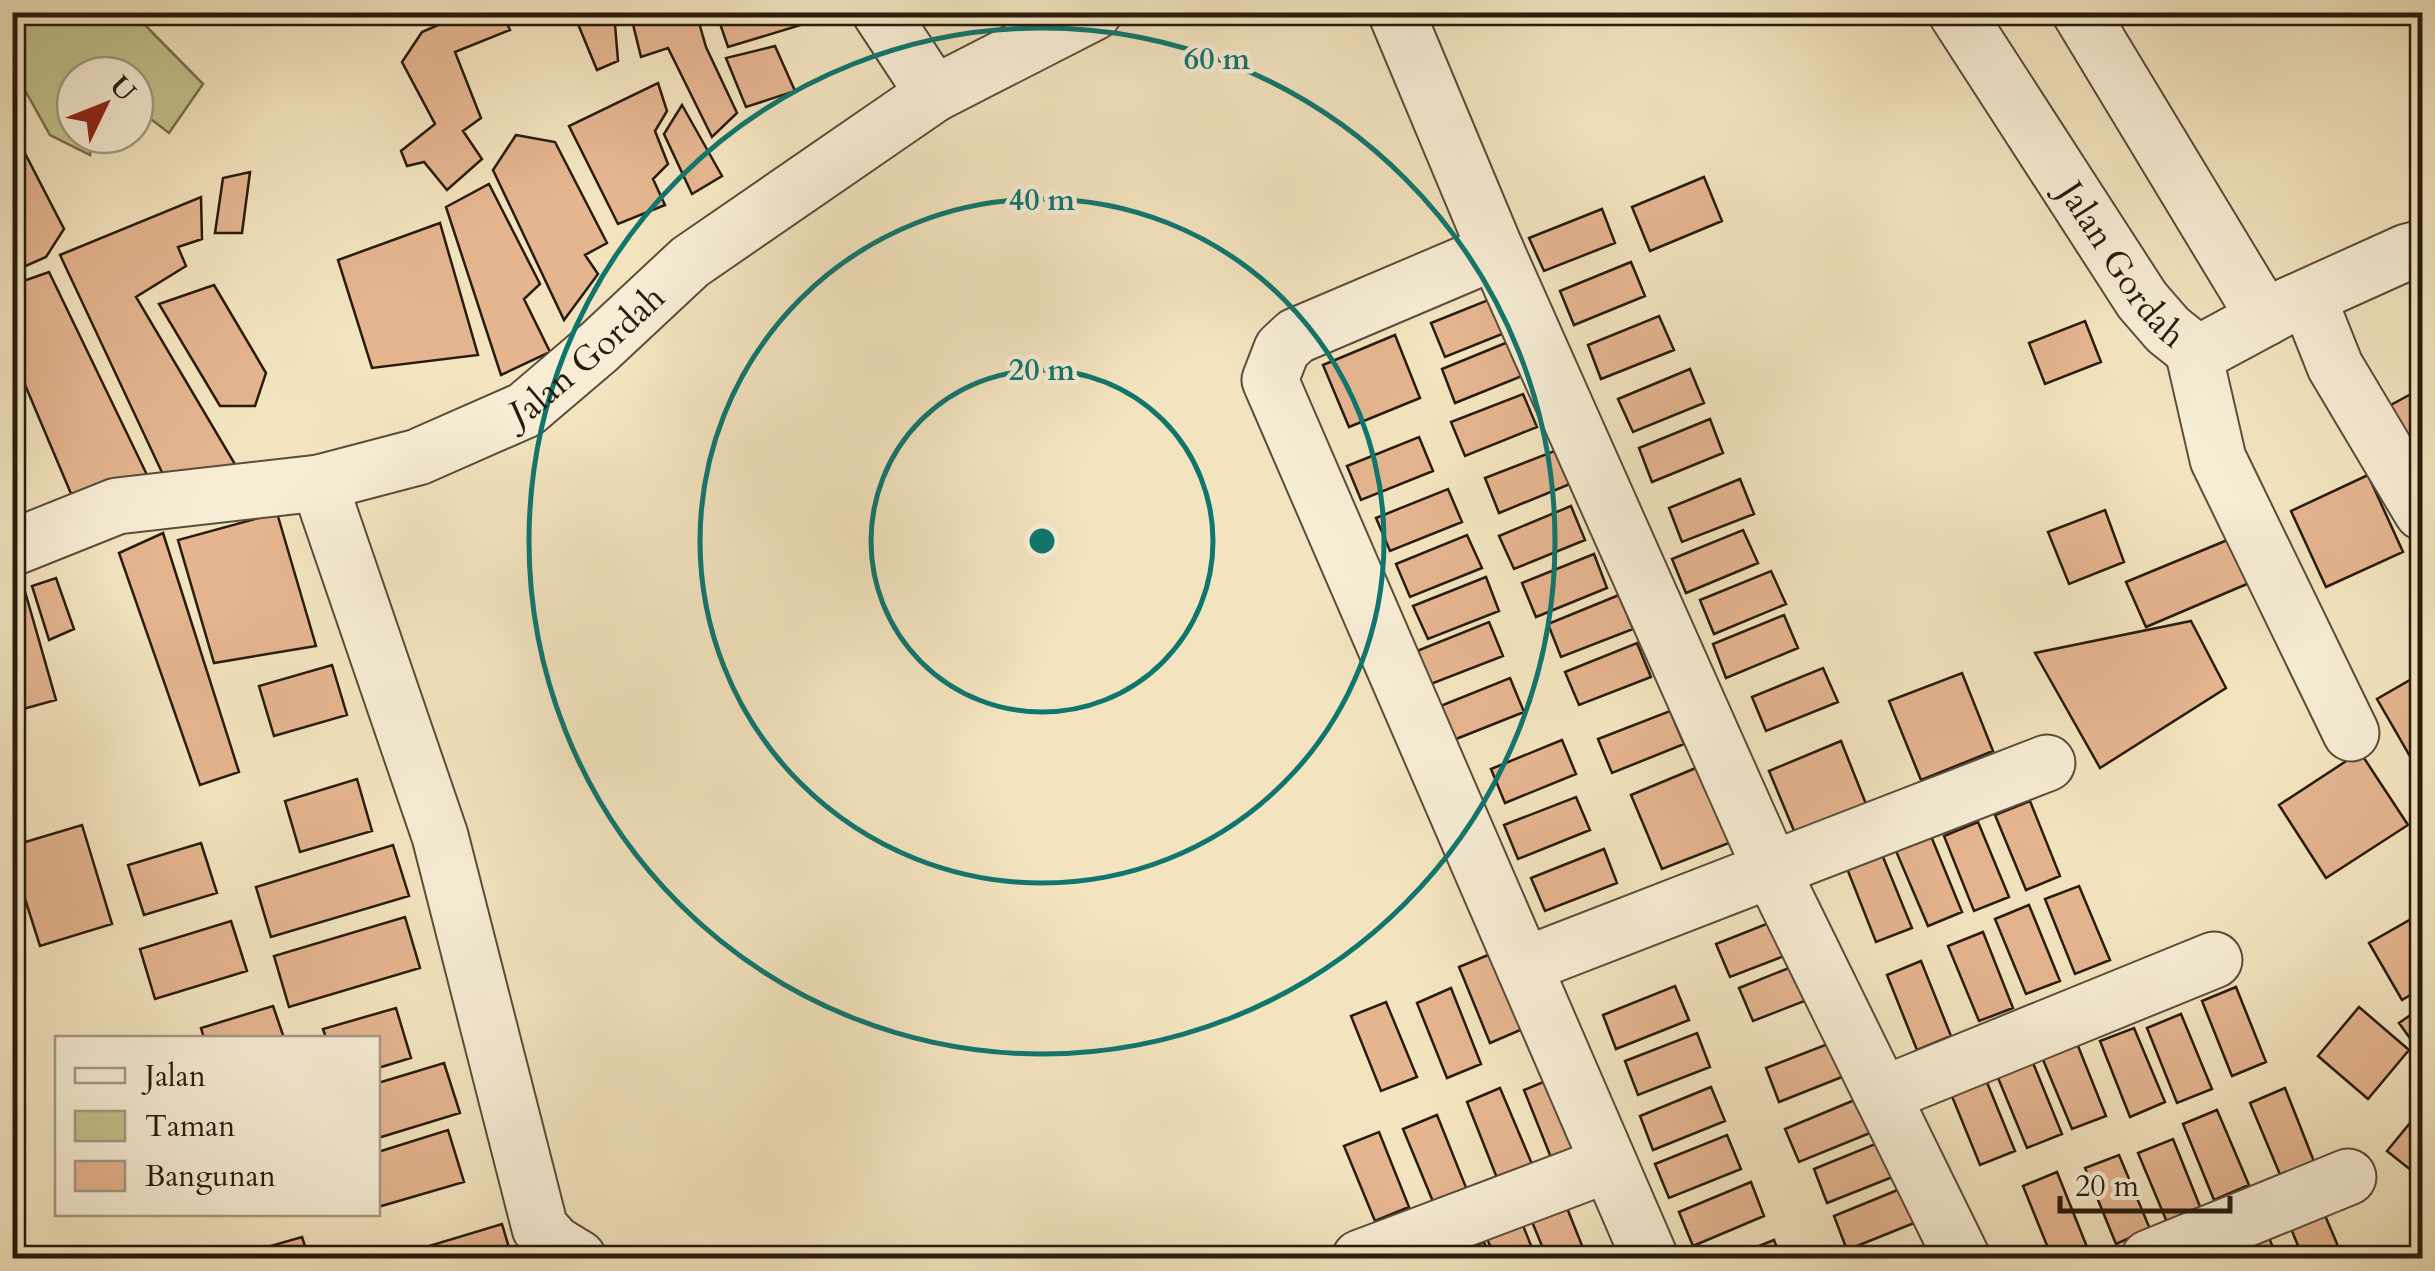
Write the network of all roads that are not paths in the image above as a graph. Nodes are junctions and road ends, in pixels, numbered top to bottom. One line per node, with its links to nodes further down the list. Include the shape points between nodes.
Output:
1 (880, 12): 6 (street)
2 (1094, 12): 6 (street, Jalan Gordah)
3 (1396, 12): 8 (street)
4 (1956, 12): 10 (street, Jalan Gordah, via 2142,300)
5 (2080, 12): 9 (street)
6 (934, 94): 11 (street, Jalan Gordah, via 690,262 525,410 418,456)
7 (2422, 248): 9 (street, Jalan Gordah)
8 (1496, 251): 16 (street); 18 (street, via 1296,336 1282,349 1270,380)
9 (2287, 308): 10 (street, Jalan Gordah); 12 (street, via 2334,366)
10 (2193, 350): 14 (street, via 2218,459)
11 (319, 483): 13 (street, Jalan Gordah, via 117,506); 22 (street, via 440,836 540,1228)
12 (2422, 512)
13 (12, 548)
14 (2351, 732)
15 (2047, 763): 16 (street)
16 (1772, 871): 18 (street); 19 (street)
17 (2214, 960): 19 (street)
18 (1525, 965): 20 (street)
19 (1882, 1095): 25 (street)
20 (1609, 1164): 23 (street); 24 (street)
21 (2348, 1178): 26 (street)
22 (578, 1258)
23 (1360, 1258)
24 (1650, 1258)
25 (1962, 1258)
26 (2149, 1258)

